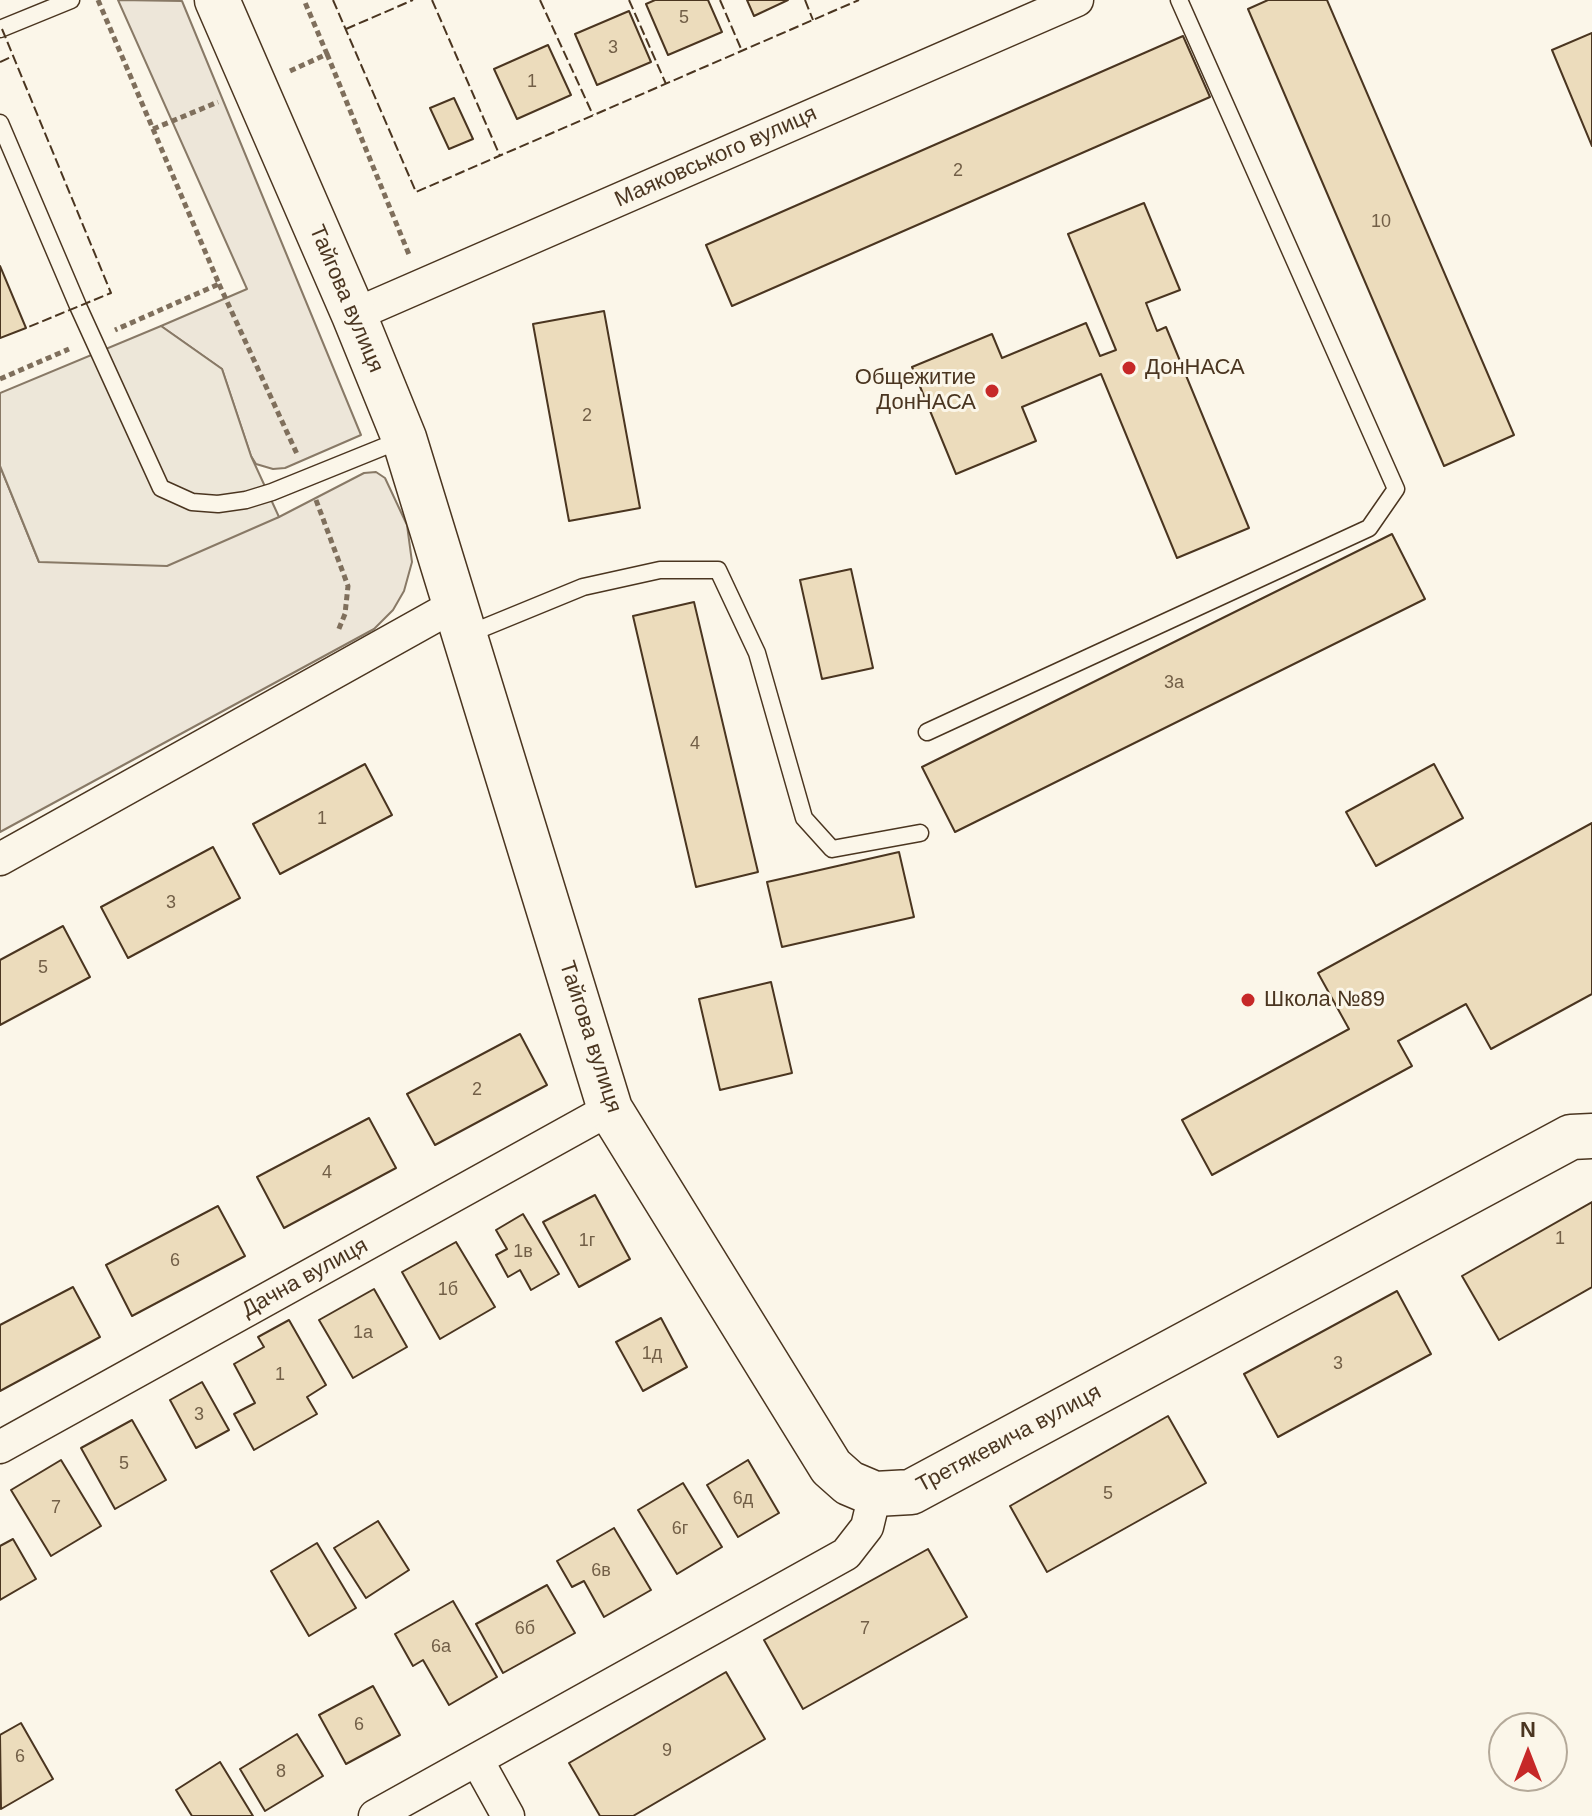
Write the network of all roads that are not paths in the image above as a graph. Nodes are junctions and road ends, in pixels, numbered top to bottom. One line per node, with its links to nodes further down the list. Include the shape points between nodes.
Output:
1 (71, 0): 5 (lane)
2 (217, 0): 7 (street, Тайгова вулиця)
3 (1077, 0): 7 (street, Маяковського вулиця)
4 (1179, 0): 10 (lane, via 1396,489 1369,528)
5 (0, 29)
6 (0, 123): 8 (lane, via 161,488 192,502 246,500)
7 (354, 315): 8 (street, Тайгова вулиця)
8 (404, 438): 9 (street, Тайгова вулиця)
9 (460, 621): 11 (lane, via 660,570 718,570 757,653 804,818 832,849); 12 (street); 13 (street, Тайгова вулиця)
10 (927, 732)
11 (920, 833)
12 (0, 859)
13 (610, 1109): 15 (street, Дачна вулиця); 16 (street, Тайгова вулиця, via 831,1467 849,1483)
14 (1592, 1136): 16 (street, Третякевича вулиця, via 1571,1137 933,1482 911,1492)
15 (0, 1447)
16 (875, 1494): 17 (street, via 867,1527 846,1554)
17 (477, 1760): 18 (street); 19 (street)
18 (375, 1816)
19 (508, 1816)

